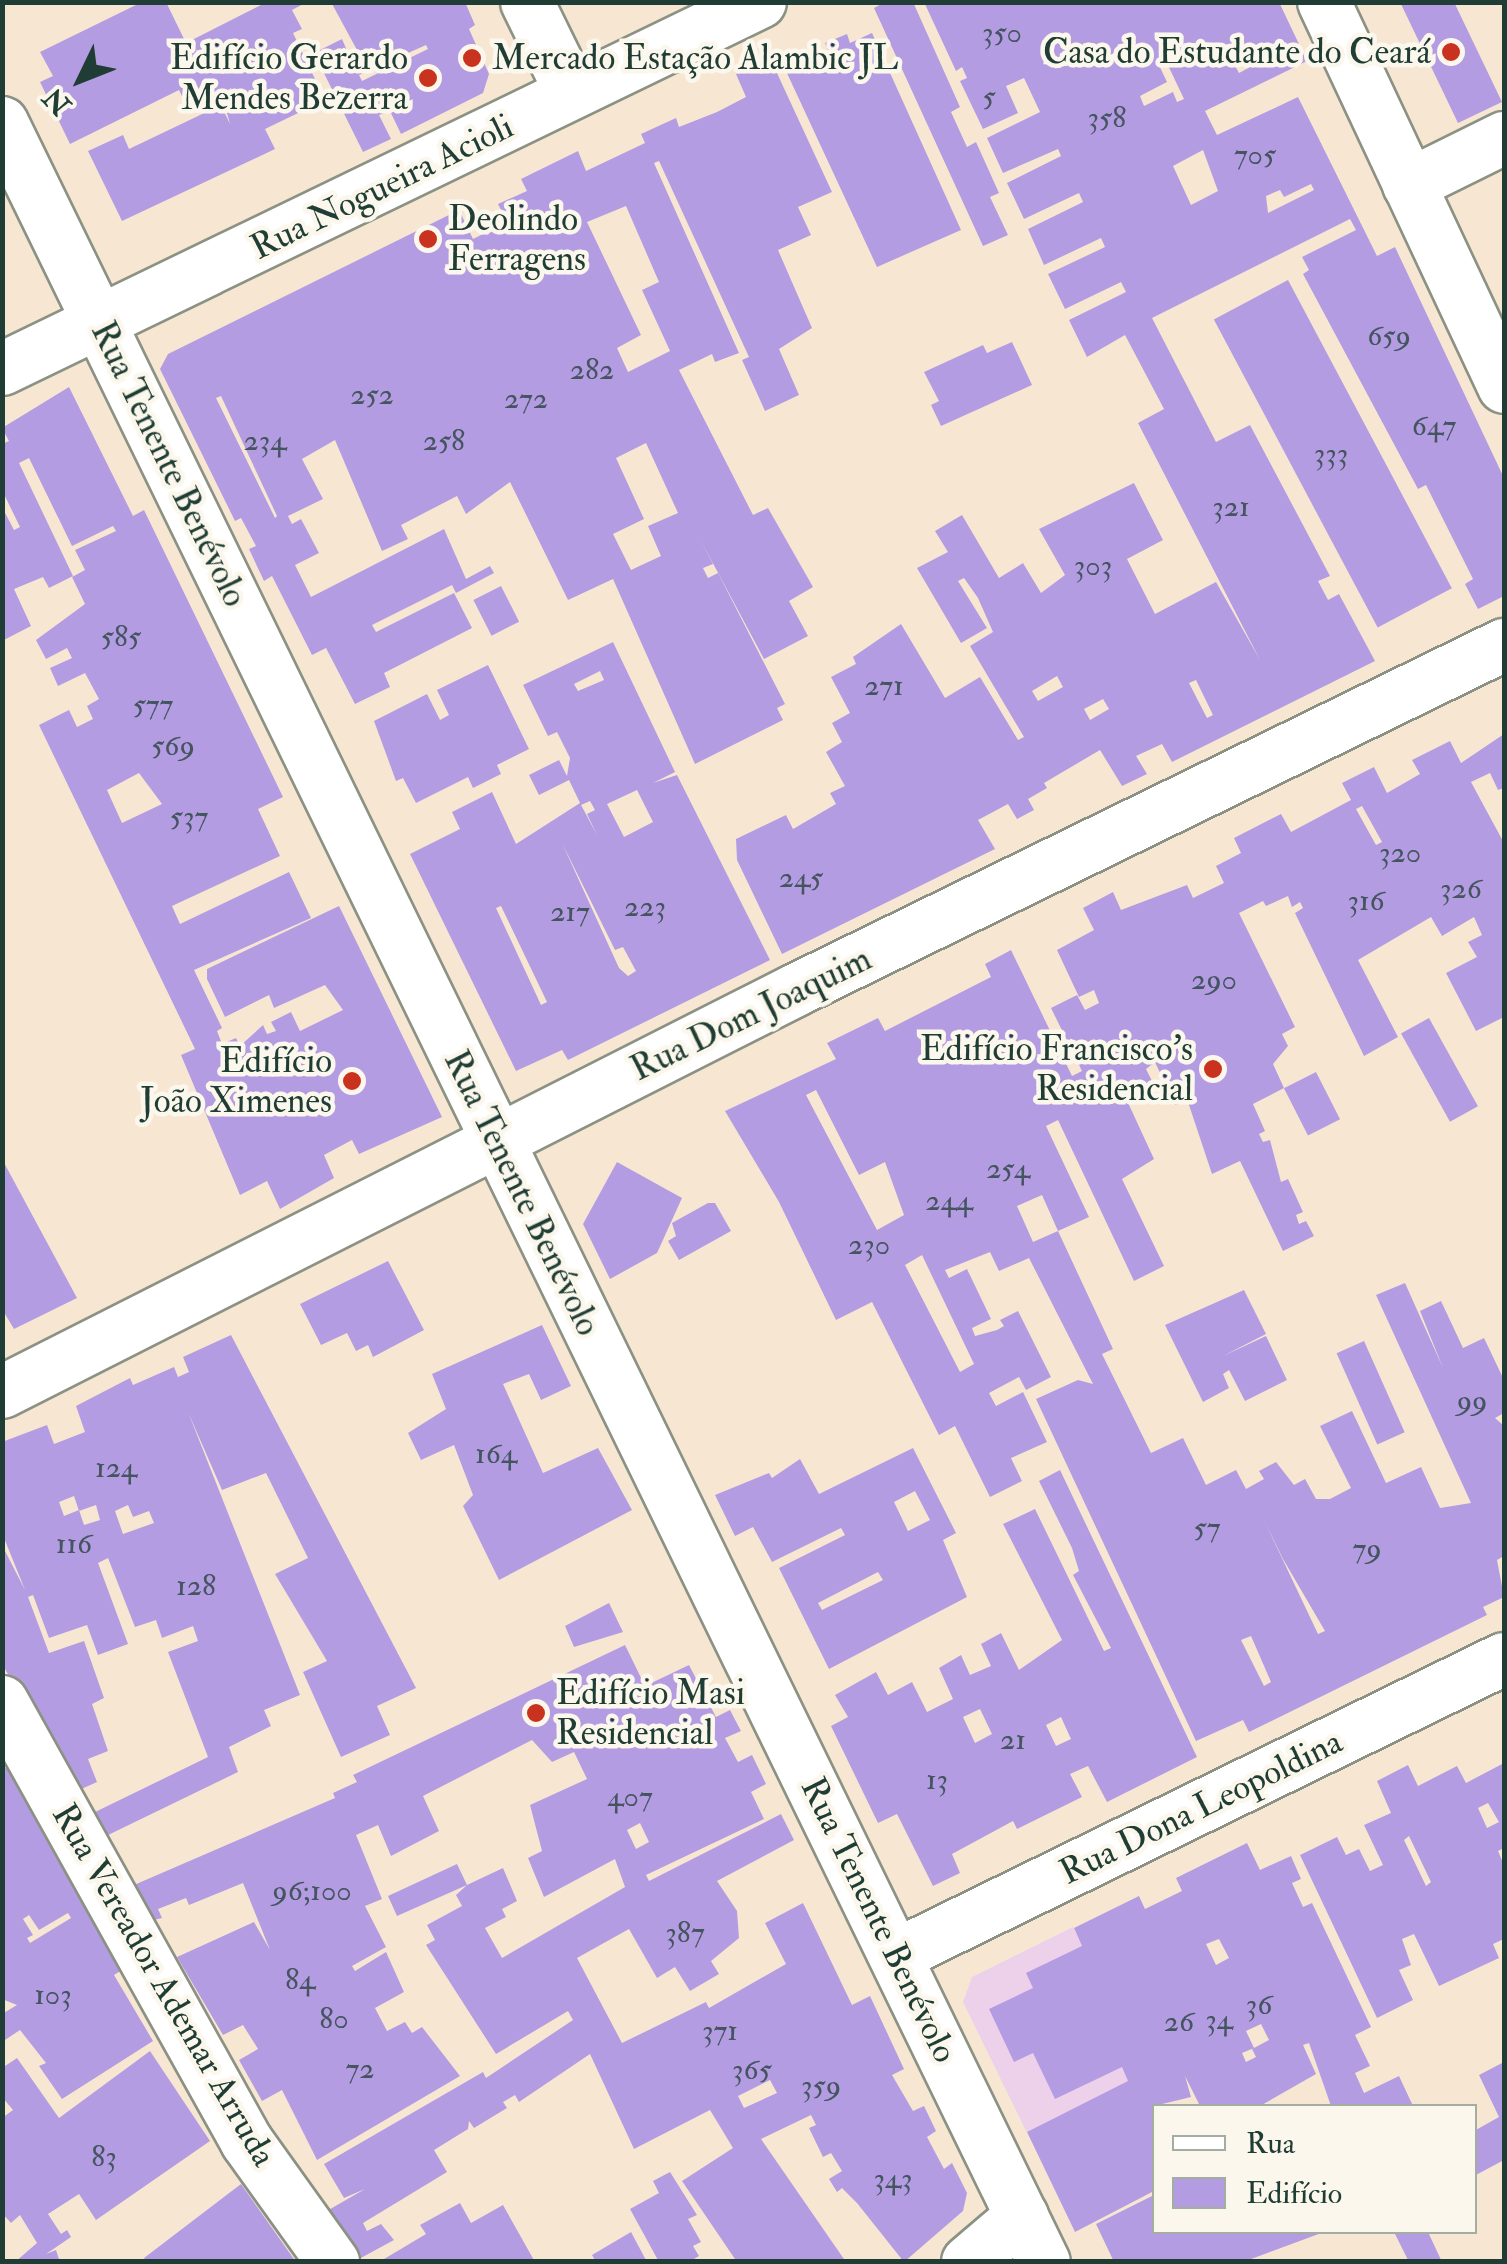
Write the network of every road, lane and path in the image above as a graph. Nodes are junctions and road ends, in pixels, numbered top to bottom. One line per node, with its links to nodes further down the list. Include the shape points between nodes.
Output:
1 (528, 2): 4 (street)
2 (760, 2): 4 (street, Rua Nogueira Acioli)
3 (1324, 2): 7 (street)
4 (571, 92): 8 (street, Rua Nogueira Acioli)
5 (2, 122): 8 (street, Rua Tenente Benévolo)
6 (1504, 138): 7 (street)
7 (1409, 185): 10 (street)
8 (101, 324): 9 (street, Rua Nogueira Acioli); 12 (street, Rua Tenente Benévolo)
9 (2, 368)
10 (1504, 388)
11 (1504, 644): 12 (street, Rua Dom Joaquim)
12 (496, 1140): 13 (street, Rua Dom Joaquim); 16 (street, Rua Tenente Benévolo)
13 (2, 1392)
14 (1504, 1659): 16 (street, Rua Dona Leopoldina)
15 (2, 1702): 18 (street, Rua Vereador Ademar Arruda, via 247,2142)
16 (897, 1955): 17 (street, Rua Tenente Benévolo)
17 (1022, 2216): 19 (street); 20 (street, Rua Tenente Benévolo)
18 (333, 2262)
19 (968, 2262)
20 (1044, 2262)

